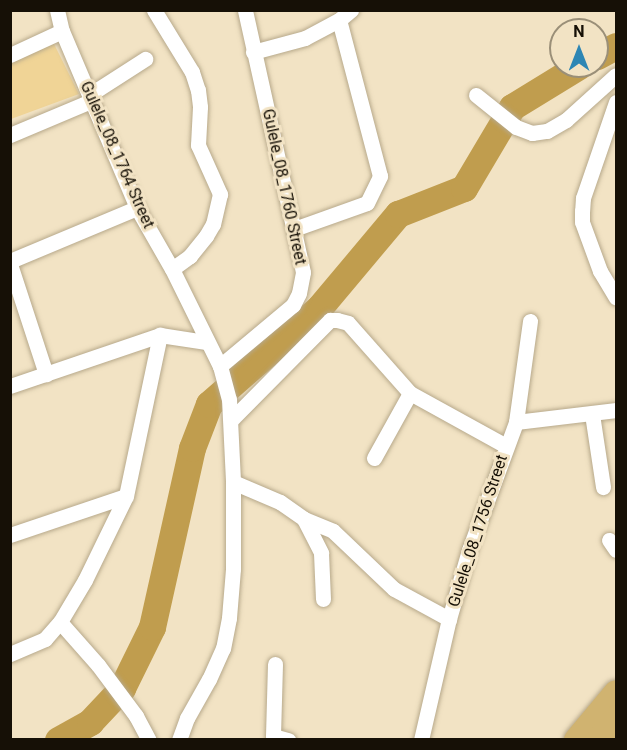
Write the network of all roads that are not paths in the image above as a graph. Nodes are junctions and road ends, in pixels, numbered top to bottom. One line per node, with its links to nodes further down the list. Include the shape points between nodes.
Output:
1 (57, 10): 5 (street, Gulele_08_1764 Street)
2 (154, 10): 17 (street, via 192,72 200,107 198,145 220,194 213,224 202,242)
3 (245, 10): 6 (street, Gulele_08_1760 Street)
4 (345, 15): 6 (street, via 304,38); 15 (street, via 380,176 368,203)
5 (62, 31): 7 (street); 11 (street, Gulele_08_1764 Street)
6 (253, 52): 15 (street, Gulele_08_1760 Street)
7 (10, 55)
8 (145, 59): 11 (street)
9 (616, 75): 10 (street, via 566,120 547,131 532,133 516,127)
10 (476, 95)
11 (90, 98): 13 (street); 14 (street, Gulele_08_1764 Street)
12 (616, 102): 18 (street, via 583,198 582,222 600,271)
13 (10, 135)
14 (137, 208): 16 (street); 17 (street, Gulele_08_1764 Street)
15 (294, 229): 22 (street, Gulele_08_1760 Street, via 303,272 293,305)
16 (10, 263): 23 (street)
17 (172, 269): 21 (street, Gulele_08_1764 Street)
18 (616, 298)
19 (530, 321): 29 (street, Gulele_08_1756 Street)
20 (160, 335): 21 (street); 23 (street); 34 (street)
21 (206, 342): 22 (street, Gulele_08_1764 Street)
22 (220, 366): 28 (street, Gulele_08_1764 Street)
23 (46, 374): 24 (street)
24 (10, 386)
25 (410, 393): 28 (street, via 348,323 330,320); 30 (street); 31 (street)
26 (616, 410): 27 (street)
27 (592, 414): 29 (street); 33 (street)
28 (231, 420): 32 (street, Gulele_08_1764 Street)
29 (516, 422): 30 (street, Gulele_08_1756 Street)
30 (506, 446): 38 (street, Gulele_08_1756 Street)
31 (374, 458)
32 (233, 482): 35 (street, via 280,502); 45 (street, via 233,569 223,648)
33 (603, 487)
34 (126, 496): 36 (street); 39 (street)
35 (304, 519): 37 (street, via 321,553); 38 (street, via 333,531 394,589)
36 (10, 535)
37 (323, 598)
38 (449, 619): 47 (street, Gulele_08_1756 Street)
39 (60, 622): 40 (street, via 45,639); 44 (street, via 98,665)
40 (10, 654)
41 (275, 664): 46 (street, via 273,736)
42 (616, 692): 48 (highway)
43 (616, 717): 49 (highway)
44 (149, 740)
45 (179, 740)
46 (288, 740)
47 (421, 740)
48 (576, 740)
49 (598, 740)

